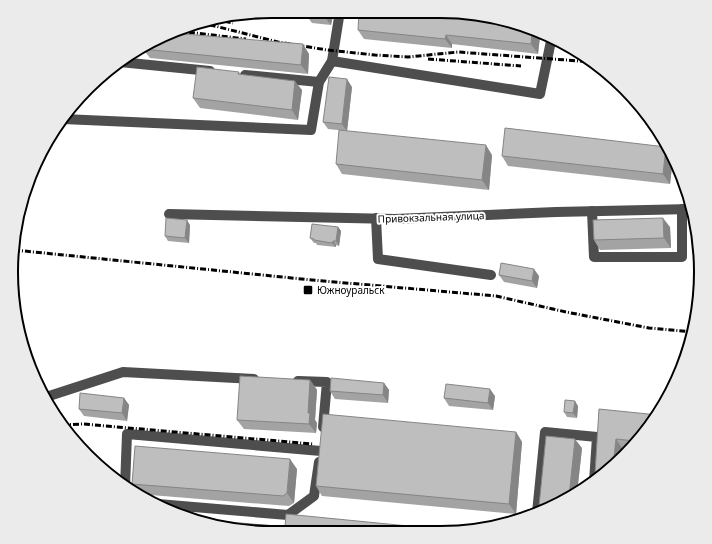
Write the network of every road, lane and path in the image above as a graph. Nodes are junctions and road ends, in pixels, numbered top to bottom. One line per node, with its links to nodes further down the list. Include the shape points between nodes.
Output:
1 (339, 18): 3 (street)
2 (551, 43): 3 (street, via 540,94)
3 (332, 61): 5 (street)
4 (128, 63): 5 (street)
5 (319, 82): 6 (street, via 311,130)
6 (68, 120)
7 (682, 209): 8 (street, Привокзальная улица); 9 (street, Привокзальная улица); 9 (street, via 682,257 594,257)
8 (686, 209)
9 (592, 211): 11 (street, Привокзальная улица)
10 (169, 214): 11 (street, Привокзальная улица)
11 (376, 218): 12 (street, via 378,259)
12 (491, 275)
13 (264, 379): 15 (street, via 123,372)
14 (288, 380): 16 (street, via 327,382)
15 (50, 395)
16 (321, 443): 18 (street, via 127,434); 19 (street, via 314,496 288,515)
17 (595, 474): 20 (street, via 597,437 545,432)
18 (125, 479)
19 (171, 505)
20 (538, 507)

